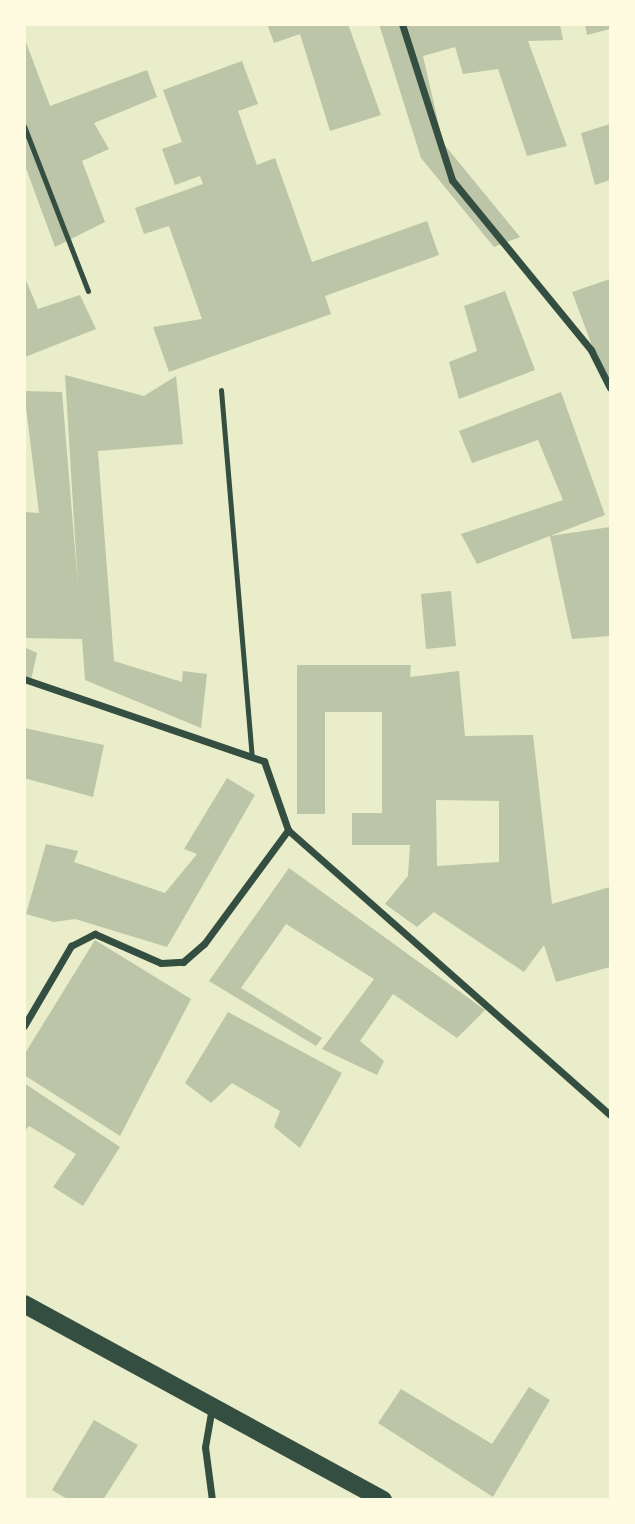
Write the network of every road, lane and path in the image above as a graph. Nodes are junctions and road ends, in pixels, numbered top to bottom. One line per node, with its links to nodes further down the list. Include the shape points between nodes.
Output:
1 (402, 24): 4 (street, via 452,180 583,340)
2 (24, 126): 3 (lane)
3 (88, 291)
4 (611, 388)
5 (221, 390): 7 (lane)
6 (24, 679): 7 (street)
7 (253, 757): 8 (street, via 264,761 277,785)
8 (288, 830): 9 (street, via 204,944 183,962 160,963 95,934 71,946); 10 (street)
9 (24, 1026)
10 (611, 1115)
11 (24, 1304): 12 (main road)
12 (213, 1404): 13 (street, via 205,1447); 14 (main road)
13 (212, 1500)
14 (383, 1500)

